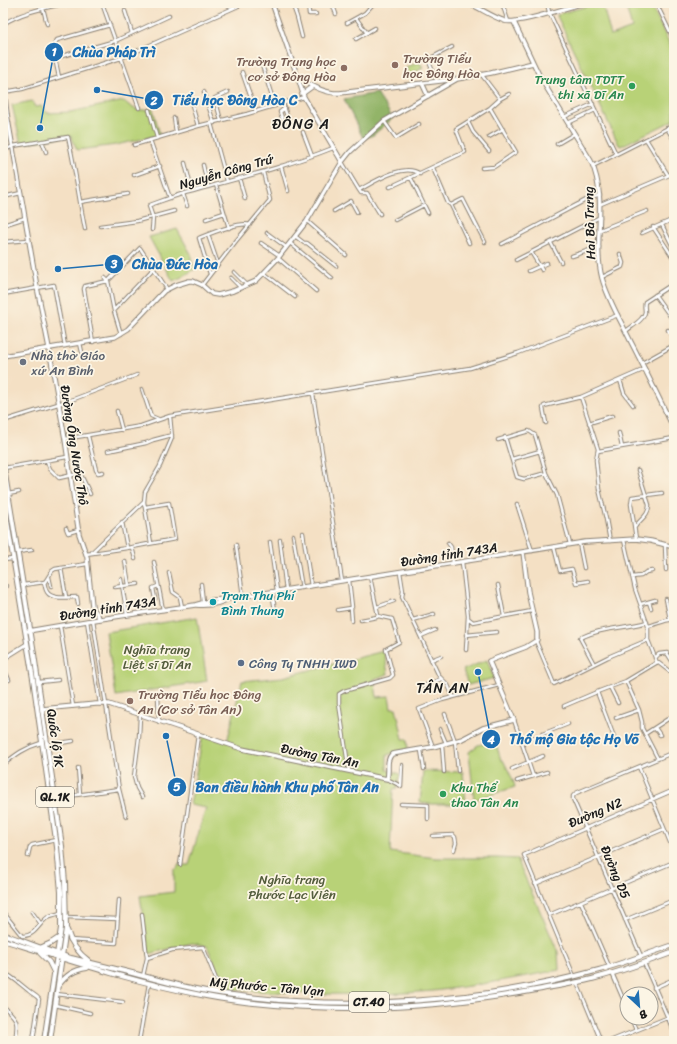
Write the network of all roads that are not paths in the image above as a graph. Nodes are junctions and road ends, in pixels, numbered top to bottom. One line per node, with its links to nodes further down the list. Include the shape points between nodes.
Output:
1 (66, 3): 14 (street)
2 (102, 3): 27 (street)
3 (245, 3): 39 (street)
4 (272, 3): 45 (street)
5 (292, 3): 33 (street)
6 (308, 3): 18 (street, via 309,14)
7 (332, 3): 19 (street)
8 (374, 3): 21 (street)
9 (468, 3): 22 (street)
10 (502, 3): 22 (street)
11 (547, 3): 17 (street)
12 (584, 3): 17 (street)
13 (656, 3): 29 (street)
14 (51, 5): 15 (street)
15 (43, 8): 25 (street); 26 (street)
16 (124, 11): 31 (street)
17 (549, 12): 23 (street); 60 (street)
18 (316, 14)
19 (336, 14)
20 (170, 16): 31 (street)
21 (356, 18): 24 (street); 32 (street)
22 (508, 21): 23 (street)
23 (514, 22): 40 (street, Hai Bà Trưng)
24 (347, 23)
25 (3, 24)
26 (47, 24)
27 (110, 25): 36 (street); 38 (street, via 57,40 53,48)
28 (375, 28): 32 (street)
29 (668, 28): 30 (street); 35 (street)
30 (674, 28)
31 (132, 33): 36 (street)
32 (366, 33): 34 (street)
33 (302, 37)
34 (356, 39)
35 (674, 40)
36 (115, 41): 38 (street); 39 (street)
37 (452, 47): 47 (street, via 429,59)
38 (55, 58): 44 (street)
39 (121, 58): 44 (street); 62 (street)
40 (533, 63): 43 (street); 70 (street, Hai Bà Trưng)
41 (262, 64): 61 (street)
42 (242, 72): 67 (street)
43 (481, 74): 46 (street); 58 (street)
44 (60, 77): 51 (street)
45 (298, 78): 50 (street); 55 (street)
46 (457, 79): 47 (street); 56 (street)
47 (437, 81): 49 (street)
48 (3, 82): 51 (street, Đường Ống Nước Thô)
49 (422, 83): 50 (street, via 334,93); 56 (street)
50 (313, 86): 55 (street)
51 (4, 92): 68 (street, Đường Ống Nước Thô)
52 (204, 92): 75 (street)
53 (228, 92): 72 (street, via 215,98)
54 (509, 94): 58 (street)
55 (303, 96): 59 (street); 95 (street)
56 (428, 96): 73 (street)
57 (190, 98): 80 (street)
58 (500, 99): 64 (street)
59 (283, 104): 61 (street); 63 (street)
60 (593, 104): 66 (street); 70 (street)
61 (275, 106): 67 (street)
62 (139, 108)
63 (284, 108): 69 (street); 77 (street, via 280,112)
64 (490, 108): 74 (street); 82 (street)
65 (149, 110): 87 (street)
66 (595, 110): 76 (street); 99 (street)
67 (256, 112): 72 (street)
68 (5, 114): 94 (street, Đường Ống Nước Thô)
69 (287, 116)
70 (564, 117): 76 (street, Hai Bà Trưng)
71 (174, 118): 83 (street)
72 (221, 120): 75 (street)
73 (384, 121): 78 (street, via 396,138); 101 (street)
74 (468, 122): 97 (street); 107 (street, via 456,129 465,152)
75 (212, 123): 80 (street); 116 (street)
76 (567, 123): 85 (street, Hai Bà Trưng)
77 (284, 124)
78 (419, 124)
79 (674, 125): 81 (street)
80 (198, 126): 83 (street)
81 (667, 128): 88 (street); 90 (street)
82 (503, 129): 86 (street); 108 (street, via 516,154 493,168)
83 (176, 132): 87 (street)
84 (303, 132): 100 (street)
85 (574, 134): 92 (street); 106 (street, Hai Bà Trưng)
86 (489, 137)
87 (157, 138): 89 (street)
88 (646, 139): 99 (street); 113 (street)
89 (150, 140): 93 (street); 104 (street)
90 (674, 140)
91 (42, 141): 94 (street); 98 (street); 130 (street, via 68,137)
92 (557, 144)
93 (134, 145)
94 (13, 146): 96 (street); 123 (street, Đường Ống Nước Thô)
95 (333, 148): 100 (street, Nguyễn Công Trứ); 101 (street)
96 (3, 151)
97 (489, 151)
98 (46, 152)
99 (616, 154): 106 (street)
100 (312, 156): 105 (street, Nguyễn Công Trứ)
101 (342, 162): 120 (street); 148 (street)
102 (185, 163): 121 (street)
103 (203, 165): 118 (street)
104 (160, 166): 112 (street); 128 (street)
105 (281, 166): 109 (street, Nguyễn Công Trứ); 122 (street)
106 (593, 166): 126 (street, Hai Bà Trưng)
107 (433, 168): 111 (street); 133 (street, via 448,204)
108 (482, 168)
109 (263, 172): 114 (street, Nguyễn Công Trứ); 150 (street, via 271,198)
110 (674, 172): 113 (street)
111 (420, 174): 115 (street); 120 (street, via 412,170 400,171)
112 (134, 175)
113 (668, 175): 131 (street)
114 (239, 178): 116 (street, Nguyễn Công Trứ); 129 (street)
115 (411, 178): 119 (street); 132 (street)
116 (227, 182): 117 (street, Nguyễn Công Trứ)
117 (216, 185): 118 (street, Nguyễn Công Trứ); 139 (street)
118 (208, 187): 121 (street, Nguyễn Công Trứ)
119 (390, 187)
120 (359, 190): 141 (street, via 361,193 367,193)
121 (192, 191): 125 (street, Nguyễn Công Trứ)
122 (288, 191)
123 (21, 193): 127 (street); 142 (street, Đường Ống Nước Thô)
124 (128, 194): 130 (street)
125 (183, 194): 128 (street, Nguyễn Công Trứ); 134 (street)
126 (600, 195): 131 (street, Hai Bà Trưng); 169 (street)
127 (3, 197)
128 (170, 198): 144 (street, Nguyễn Công Trứ, via 150,204)
129 (245, 199)
130 (80, 202): 155 (street)
131 (601, 204): 143 (street, Hai Bà Trưng)
132 (424, 205): 140 (street); 147 (street)
133 (451, 205): 164 (street, via 464,200); 167 (street)
134 (187, 206)
135 (174, 211): 144 (street)
136 (334, 211): 138 (street, via 351,201)
137 (647, 211): 157 (street)
138 (357, 212)
139 (224, 213): 146 (street); 154 (street)
140 (428, 213)
141 (380, 214)
142 (25, 217): 149 (street); 162 (street, Đường Ống Nước Thô)
143 (600, 217): 157 (street, Hai Bà Trưng); 168 (street)
144 (153, 218): 152 (street); 156 (street, Nguyễn Công Trứ)
145 (674, 218): 151 (street)
146 (206, 219)
147 (395, 220)
148 (307, 221): 161 (street); 175 (street)
149 (3, 225)
150 (250, 225): 154 (street); 182 (street)
151 (662, 225): 153 (street); 172 (street)
152 (100, 226)
153 (654, 227): 159 (street); 178 (street)
154 (229, 228): 160 (street)
155 (85, 229)
156 (152, 230)
157 (600, 230): 171 (street, Hai Bà Trưng)
158 (267, 233): 170 (street)
159 (642, 233)
160 (208, 235): 182 (street); 190 (street, via 199,239)
161 (295, 236): 166 (street); 183 (street)
162 (29, 240): 163 (street); 199 (street, Đường Ống Nước Thô)
163 (3, 242)
164 (485, 242)
165 (261, 243): 177 (street)
166 (290, 243): 170 (street); 194 (street)
167 (469, 243)
168 (551, 243): 173 (street); 180 (street)
169 (502, 244)
170 (286, 247): 177 (street)
171 (600, 247): 176 (street); 191 (street, Hai Bà Trưng)
172 (674, 249)
173 (531, 252): 179 (street); 184 (street)
174 (620, 254): 191 (street, via 622,268)
175 (346, 255)
176 (572, 256)
177 (279, 257): 189 (street); 202 (street)
178 (674, 259)
179 (516, 260)
180 (561, 262)
181 (547, 263): 184 (street)
182 (218, 264): 190 (street)
183 (336, 266)
184 (540, 266): 186 (street); 187 (street)
185 (153, 268): 195 (street, via 140,248); 201 (street); 206 (street)
186 (542, 270)
187 (529, 271)
188 (234, 272): 198 (street)
189 (264, 273): 198 (street); 205 (street)
190 (210, 274): 197 (street)
191 (602, 276): 207 (street, Hai Bà Trưng)
192 (105, 278): 195 (street)
193 (231, 278): 200 (street)
194 (332, 278)
195 (108, 281): 206 (street); 213 (street, via 84,287)
196 (674, 283): 204 (street)
197 (202, 285): 200 (street, via 210,293 218,295); 201 (street, via 190,281)
198 (247, 285): 200 (street)
199 (37, 287): 203 (street); 216 (street, via 55,286); 217 (street, Đường Ống Nước Thô)
200 (241, 288)
201 (166, 289): 211 (street)
202 (316, 291)
203 (3, 294)
204 (655, 295): 208 (street); 210 (street, via 645,302 642,318)
205 (295, 296)
206 (114, 310): 211 (street)
207 (618, 315): 210 (street, Hai Bà Trưng); 225 (street, via 484,365)
208 (670, 316)
209 (668, 330): 212 (street)
210 (626, 331): 220 (street, Hai Bà Trưng)
211 (121, 334): 213 (street)
212 (674, 340)
213 (92, 342): 214 (street)
214 (80, 344): 216 (street); 218 (street)
215 (674, 345): 220 (street)
216 (65, 346): 217 (street)
217 (49, 348): 219 (street); 227 (street, Đường Ống Nước Thô)
218 (82, 352)
219 (3, 356)
220 (642, 363): 221 (street, Hai Bà Trưng)
221 (645, 369): 223 (street); 236 (street, Hai Bà Trưng)
222 (137, 375): 227 (street)
223 (620, 380): 226 (street); 228 (street, via 624,393)
224 (142, 389): 232 (street, via 151,416)
225 (313, 394): 230 (street); 312 (street)
226 (581, 397): 234 (street); 235 (street, via 544,406)
227 (58, 404): 233 (street); 243 (street, Đường Ống Nước Thô)
228 (633, 405)
229 (117, 411): 237 (street)
230 (170, 416): 232 (street); 239 (street)
231 (612, 416): 234 (street)
232 (159, 419): 237 (street)
233 (3, 421)
234 (589, 422): 248 (street)
235 (546, 423)
236 (674, 429)
237 (122, 430): 240 (street)
238 (618, 433): 245 (street)
239 (172, 435): 246 (street); 263 (street, via 160,466 145,492)
240 (88, 436): 243 (street); 255 (street, via 96,470 98,473)
241 (505, 437): 244 (street); 247 (street, via 531,432 535,435); 250 (street)
242 (674, 438): 245 (street)
243 (65, 439): 249 (street, Đường Ống Nước Thô)
244 (498, 440)
245 (622, 447): 248 (street)
246 (108, 451)
247 (540, 451): 250 (street); 256 (street)
248 (598, 451): 275 (street, via 596,460 599,489)
249 (67, 457): 251 (street); 257 (street, Đường Ống Nước Thô)
250 (512, 459): 256 (street, via 518,478 524,479)
251 (47, 461): 253 (street); 257 (street, via 50,469 59,478)
252 (3, 462): 253 (main road, Quốc lộ 1K / QL.1K)
253 (4, 468): 261 (main road, Quốc lộ 1K / QL.1K)
254 (638, 470): 262 (street)
255 (103, 472)
256 (546, 472): 280 (street, via 557,496)
257 (70, 476): 260 (street, via 81,475); 269 (street, Đường Ống Nước Thô)
258 (19, 492): 261 (street)
259 (662, 493): 262 (street)
260 (90, 494)
261 (5, 495): 289 (main road, Quốc lộ 1K / QL.1K); 293 (main road, Quốc lộ 1K / QL.1K)
262 (646, 495): 267 (street, via 649,510); 267 (street, via 635,496 632,499)
263 (144, 502): 265 (street); 266 (street)
264 (517, 504): 288 (street)
265 (145, 506): 277 (street); 277 (street, via 169,504 174,539)
266 (122, 522): 286 (street); 290 (street)
267 (634, 527): 272 (street)
268 (66, 528): 269 (street, via 69,533)
269 (78, 530): 292 (street, Đường Ống Nước Thô)
270 (303, 533): 323 (street)
271 (293, 535): 325 (street)
272 (636, 539): 274 (street, Đường tỉnh 743A); 281 (street, Đường tỉnh 743A)
273 (280, 540): 326 (street)
274 (624, 540): 275 (street, Đường tỉnh 743A); 309 (street)
275 (610, 541): 279 (street, Đường tỉnh 743A)
276 (270, 542): 327 (street)
277 (151, 543): 283 (street)
278 (448, 543): 300 (street)
279 (578, 543): 280 (street, Đường tỉnh 743A); 302 (street)
280 (570, 544): 284 (street, Đường tỉnh 743A)
281 (665, 545): 285 (street, Đường tỉnh 743A); 303 (street)
282 (236, 546): 329 (street)
283 (132, 547): 286 (street); 294 (street)
284 (554, 547): 288 (street, Đường tỉnh 743A); 313 (street, via 560,571 572,569 576,583)
285 (674, 547)
286 (127, 548): 290 (street)
287 (32, 550): 289 (street)
288 (532, 551): 291 (street, Đường tỉnh 743A)
289 (17, 552): 319 (main road, Quốc lộ 1K / QL.1K)
290 (92, 552): 292 (street)
291 (523, 552): 298 (street, Đường tỉnh 743A); 347 (street)
292 (86, 554): 299 (street, Đường Ống Nước Thô)
293 (14, 559): 295 (street); 365 (main road, Quốc lộ 1K / QL.1K)
294 (135, 559)
295 (3, 560)
296 (125, 561): 317 (street)
297 (154, 562): 322 (street)
298 (462, 562): 300 (street, Đường tỉnh 743A); 352 (street)
299 (87, 564): 301 (street); 353 (street, Đường Ống Nước Thô, via 92,606)
300 (453, 564): 305 (street, Đường tỉnh 743A)
301 (61, 568): 307 (street, via 53,570); 328 (street)
302 (584, 568)
303 (666, 570)
304 (652, 571): 309 (street)
305 (400, 572): 308 (street, Đường tỉnh 743A); 357 (street, via 402,597)
306 (169, 573): 340 (street, via 173,592 180,597)
307 (48, 576): 314 (street); 320 (street)
308 (370, 577): 311 (street, Đường tỉnh 743A); 341 (street)
309 (632, 577): 338 (street)
310 (121, 578): 321 (street)
311 (349, 580): 312 (street, Đường tỉnh 743A); 342 (street)
312 (342, 581): 323 (street, Đường tỉnh 743A)
313 (588, 581)
314 (44, 582): 319 (street); 328 (street, via 48,593 56,597)
315 (138, 584): 317 (street)
316 (201, 584): 335 (street)
317 (129, 585): 321 (street)
318 (498, 585): 351 (street)
319 (23, 586): 365 (main road, Quốc lộ 1K / QL.1K)
320 (51, 586)
321 (122, 586): 324 (street); 349 (street)
322 (158, 586): 330 (street, via 153,588); 344 (street)
323 (311, 586): 325 (street, Đường tỉnh 743A)
324 (115, 587)
325 (302, 588): 326 (street, Đường tỉnh 743A)
326 (286, 590): 327 (street, Đường tỉnh 743A)
327 (274, 592): 329 (street, Đường tỉnh 743A); 345 (street)
328 (66, 596): 337 (street, via 77,597)
329 (243, 597): 331 (street, Đường tỉnh 743A)
330 (155, 599)
331 (228, 599): 335 (street, Đường tỉnh 743A); 339 (street, Đường tỉnh 743A, via 208,606)
332 (655, 600): 336 (street)
333 (666, 600): 354 (street)
334 (394, 601): 341 (street)
335 (204, 602): 339 (street, Đường tỉnh 743A)
336 (649, 602): 338 (street); 343 (street)
337 (78, 604)
338 (641, 604): 361 (street)
339 (195, 605): 340 (street, Đường tỉnh 743A)
340 (182, 607): 344 (street, Đường tỉnh 743A)
341 (377, 607): 350 (street)
342 (351, 608): 346 (street); 360 (street)
343 (651, 608)
344 (163, 610): 349 (street, Đường tỉnh 743A)
345 (275, 610)
346 (338, 610)
347 (532, 611): 351 (street); 371 (street)
348 (434, 614): 357 (street)
349 (127, 615): 353 (street, Đường tỉnh 743A)
350 (378, 616): 356 (street); 434 (street, via 392,619 399,642 386,649 393,675 339,694)
351 (504, 616): 352 (street, via 473,622)
352 (468, 618): 367 (street)
353 (99, 619): 355 (street, Đường tỉnh 743A)
354 (670, 619): 358 (street); 363 (street)
355 (93, 620): 359 (street, Đường tỉnh 743A); 373 (street)
356 (360, 620)
357 (413, 620): 368 (street)
358 (674, 620)
359 (87, 621): 362 (street, Đường tỉnh 743A); 374 (street)
360 (352, 621)
361 (646, 622): 363 (street); 382 (street, via 595,632 580,638)
362 (60, 626): 365 (street, Đường tỉnh 743A); 400 (street)
363 (648, 626): 370 (street)
364 (435, 630): 368 (street)
365 (28, 631): 369 (main road, Quốc lộ 1K / QL.1K); 372 (main road, Quốc lộ 1K / QL.1K)
366 (496, 632): 367 (street)
367 (466, 635): 375 (street)
368 (421, 636): 381 (street)
369 (32, 640): 372 (main road); 390 (main road, Quốc lộ 1K / QL.1K)
370 (648, 640): 380 (street); 382 (street)
371 (536, 641): 382 (street, via 554,684); 391 (street, via 489,661)
372 (27, 644): 379 (street); 402 (main road, Quốc lộ 1K / QL.1K)
373 (97, 644): 374 (street); 376 (street)
374 (91, 646): 377 (street)
375 (466, 650)
376 (98, 652): 377 (street); 399 (street)
377 (92, 653): 398 (street)
378 (441, 656): 381 (street)
379 (3, 658)
380 (655, 659): 383 (street, via 659,654 667,653); 385 (street); 389 (street, via 656,664 652,667)
381 (431, 660): 386 (street)
382 (594, 664)
383 (674, 664)
384 (3, 666): 387 (street)
385 (669, 671)
386 (441, 679): 392 (street); 396 (street, via 448,685)
387 (9, 680)
388 (58, 680): 390 (street)
389 (626, 680): 393 (street); 403 (street)
390 (38, 682): 402 (main road, Quốc lộ 1K / QL.1K)
391 (499, 685): 396 (street); 408 (street)
392 (421, 687)
393 (610, 687): 394 (street); 397 (street)
394 (597, 692): 401 (street); 415 (street)
395 (158, 695): 409 (street)
396 (453, 696): 422 (street, via 418,710)
397 (618, 703)
398 (100, 704): 399 (street, Đường Tân An); 400 (street, Đường Tân An)
399 (106, 704): 406 (street, Đường Tân An); 441 (street)
400 (74, 706): 402 (street, Đường Tân An)
401 (564, 706)
402 (39, 710): 419 (main road, Quốc lộ 1K / QL.1K); 421 (main road, Quốc lộ 1K / QL.1K)
403 (638, 710): 407 (street); 413 (street)
404 (445, 714): 417 (street)
405 (674, 715): 413 (street)
406 (140, 716): 409 (street, Đường Tân An); 444 (street, via 140,737 134,777)
407 (616, 718)
408 (514, 720): 417 (street, via 480,729); 418 (street)
409 (159, 722): 412 (street, Đường Tân An)
410 (568, 724): 418 (street)
411 (440, 729): 420 (street)
412 (198, 735): 434 (street, Đường Tân An, via 260,753); 459 (street)
413 (645, 735): 414 (street, via 656,729); 426 (street)
414 (660, 735)
415 (614, 737)
416 (73, 741): 421 (street)
417 (455, 741): 420 (street); 435 (street)
418 (522, 742): 427 (street)
419 (41, 743): 428 (street, via 30,746); 453 (main road, Quốc lộ 1K / QL.1K)
420 (444, 744): 422 (street); 436 (street)
421 (47, 745): 445 (main road, Quốc lộ 1K / QL.1K)
422 (433, 747): 423 (street)
423 (421, 750): 432 (street); 439 (street, via 390,756)
424 (674, 752): 426 (street)
425 (543, 756): 427 (street)
426 (658, 759): 430 (street)
427 (529, 762): 433 (street); 438 (street)
428 (3, 765)
429 (402, 765): 439 (street, via 401,786)
430 (639, 767): 446 (street); 450 (street, Đường D5, via 573,796)
431 (78, 768): 443 (street)
432 (424, 769)
433 (512, 769)
434 (349, 771): 439 (street, Đường Tân An)
435 (458, 771)
436 (444, 772)
437 (547, 772): 438 (street)
438 (533, 776): 440 (street)
439 (387, 779)
440 (517, 781)
441 (119, 789): 443 (street); 448 (street)
442 (674, 790): 446 (street, Đường N2)
443 (80, 794): 445 (street)
444 (142, 797)
445 (55, 798): 470 (main road, Quốc lộ 1K / QL.1K, via 62,846)
446 (652, 799): 450 (street, Đường N2); 451 (street)
447 (401, 804): 449 (street, via 428,805)
448 (126, 817)
449 (428, 819)
450 (585, 827): 457 (street, Đường D5); 460 (street, Đường N2, via 524,854)
451 (664, 829): 455 (street); 457 (street)
452 (433, 836): 454 (street, via 454,836)
453 (56, 840): 456 (street, via 32,845); 467 (main road, Quốc lộ 1K / QL.1K)
454 (454, 850)
455 (674, 852)
456 (28, 856)
457 (598, 857): 460 (street); 461 (street, Đường D5)
458 (674, 862): 461 (street)
459 (180, 865)
460 (535, 884): 469 (street)
461 (612, 889): 464 (street); 472 (street, Đường D5)
462 (119, 900): 471 (street)
463 (674, 900): 472 (street)
464 (581, 902): 469 (street); 489 (street)
465 (3, 912): 476 (street)
466 (32, 912): 473 (street)
467 (62, 913): 473 (street, via 47,918); 477 (main road, Quốc lộ 1K / QL.1K)
468 (142, 914): 486 (street)
469 (549, 915): 495 (street)
470 (66, 917): 471 (street); 474 (main road, Quốc lộ 1K / QL.1K)
471 (118, 919): 480 (street, via 116,943)
472 (625, 920): 485 (street, Đường D5)
473 (41, 924): 476 (street, via 29,935)
474 (66, 928): 480 (main road); 484 (main road, Quốc lộ 1K / QL.1K)
475 (3, 934): 478 (main road, Mỹ Phước - Tân Vạn / CT.40)
476 (22, 936): 478 (street)
477 (60, 937): 482 (main road); 484 (main road, Quốc lộ 1K / QL.1K)
478 (16, 939): 482 (main road, Mỹ Phước - Tân Vạn / CT.40)
479 (3, 940): 482 (main road, Mỹ Phước - Tân Vạn / CT.40)
480 (70, 940): 487 (main road, via 80,954)
481 (674, 945): 485 (main road, Mỹ Phước - Tân Vạn / CT.40)
482 (39, 950): 484 (main road, Mỹ Phước - Tân Vạn / CT.40); 492 (main road)
483 (674, 952): 488 (main road, Mỹ Phước - Tân Vạn / CT.40)
484 (60, 956): 487 (main road, Mỹ Phước - Tân Vạn / CT.40); 490 (main road, Mỹ Phước - Tân Vạn / CT.40); 492 (main road, Quốc lộ 1K / QL.1K); 501 (main road, Quốc lộ 1K / QL.1K)
485 (641, 956): 489 (main road, Mỹ Phước - Tân Vạn / CT.40)
486 (146, 958): 494 (street); 504 (street, via 168,951 203,947)
487 (91, 962): 494 (main road, Mỹ Phước - Tân Vạn / CT.40)
488 (644, 963): 493 (main road, Mỹ Phước - Tân Vạn / CT.40); 499 (street)
489 (609, 966): 495 (main road, Mỹ Phước - Tân Vạn / CT.40)
490 (89, 968): 498 (main road, Mỹ Phước - Tân Vạn / CT.40); 501 (main road, via 66,976)
491 (3, 972): 516 (street, via 16,979 39,999)
492 (54, 973): 517 (main road, Quốc lộ 1K / QL.1K)
493 (612, 973): 497 (main road, Mỹ Phước - Tân Vạn / CT.40); 502 (street)
494 (143, 976): 504 (main road, Mỹ Phước - Tân Vạn / CT.40)
495 (574, 976): 504 (main road, Mỹ Phước - Tân Vạn / CT.40, via 462,996 408,1000 304,1002)
496 (674, 979): 500 (street)
497 (577, 982): 498 (main road, Mỹ Phước - Tân Vạn / CT.40, via 454,1003 407,1007 335,1008 252,1003 206,997); 520 (street)
498 (149, 983): 519 (street)
499 (653, 986)
500 (658, 986)
501 (57, 988): 503 (main road, Quốc lộ 1K / QL.1K)
502 (619, 989)
503 (56, 994): 506 (street); 507 (main road, Quốc lộ 1K / QL.1K)
504 (222, 994)
505 (659, 999): 511 (street)
506 (123, 1002)
507 (54, 1005): 509 (street); 518 (main road, Quốc lộ 1K / QL.1K)
508 (3, 1006): 515 (street, via 16,1018)
509 (90, 1013)
510 (674, 1015): 511 (street)
511 (668, 1018): 513 (street); 514 (street)
512 (634, 1026): 513 (street)
513 (636, 1030): 521 (street)
514 (674, 1032)
515 (15, 1041)
516 (33, 1041)
517 (44, 1041)
518 (50, 1041)
519 (139, 1041)
520 (601, 1041)
521 (610, 1041)

